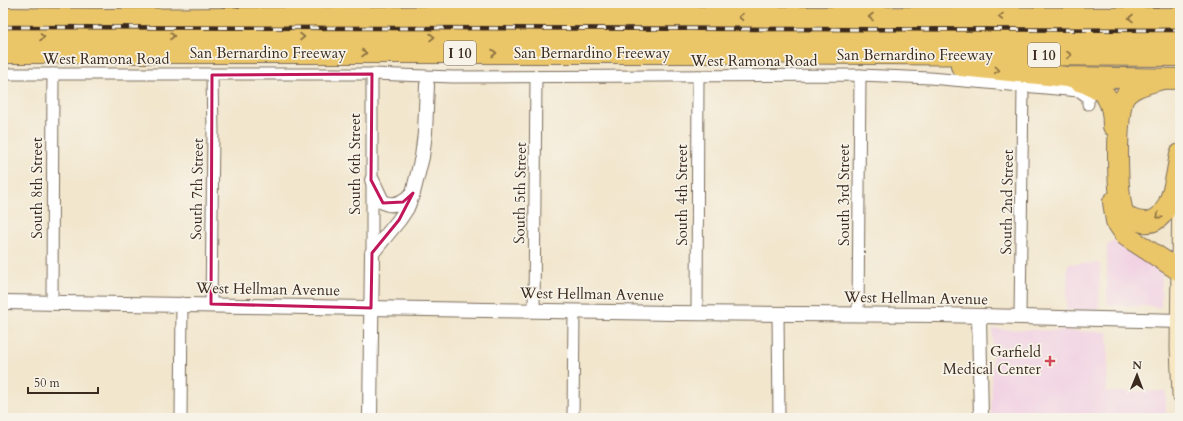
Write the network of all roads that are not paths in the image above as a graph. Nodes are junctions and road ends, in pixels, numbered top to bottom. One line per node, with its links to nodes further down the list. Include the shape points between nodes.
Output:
1 (3, 18): 2 (highway, one-way to 1)
2 (1175, 18)
3 (3, 37): 4 (highway, one-way to 4)
4 (1175, 48): 6 (highway, San Bernardino Freeway / I 10, one-way to 4)
5 (3, 53): 6 (highway, San Bernardino Freeway / I 10, one-way to 6)
6 (918, 55): 14 (highway, one-way to 14, via 965,67)
7 (3, 74): 8 (street, West Ramona Road)
8 (53, 74): 9 (street, West Ramona Road); 26 (street, South 8th Street)
9 (212, 74): 10 (street, West Ramona Road); 28 (street, South 7th Street)
10 (372, 74): 13 (street, West Ramona Road); 21 (street, South 6th Street)
11 (860, 75): 12 (street, West Ramona Road); 17 (street, West Ramona Road, via 930,78); 34 (street, South 3rd Street)
12 (698, 76): 13 (street, West Ramona Road); 32 (street, South 4th Street)
13 (536, 77): 30 (street, South 5th Street)
14 (1068, 77): 15 (highway); 24 (highway, via 1092,84 1103,91 1110,103 1113,118 1113,201 1116,221 1126,236)
15 (1171, 79): 19 (highway, one-way to 15, via 1169,204 1164,213 1156,220 1146,222 1134,220 1124,213 1118,185 1120,113 1124,98 1136,88)
16 (427, 85): 22 (street, via 426,134)
17 (1023, 87): 18 (street, West Ramona Road, via 1079,91 1088,97); 36 (street, South 2nd Street)
18 (1088, 104)
19 (1180, 154)
20 (1180, 168): 24 (main road)
21 (372, 180): 22 (street, via 385,203 404,202); 23 (street, South 6th Street)
22 (412, 193): 23 (street, via 407,208)
23 (372, 253): 29 (street, South 6th Street)
24 (1180, 271): 37 (main road)
25 (3, 302): 26 (street, West Hellman Avenue)
26 (52, 302): 27 (street, West Hellman Avenue)
27 (182, 304): 28 (street, West Hellman Avenue); 39 (street)
28 (211, 304): 29 (street, West Hellman Avenue)
29 (370, 308): 30 (street, West Hellman Avenue); 40 (street, South 6th Street)
30 (534, 310): 31 (street, West Hellman Avenue)
31 (574, 311): 32 (street, West Hellman Avenue); 41 (street)
32 (697, 313): 33 (street, West Hellman Avenue)
33 (778, 313): 34 (street, West Hellman Avenue); 42 (street)
34 (858, 314): 35 (street, West Hellman Avenue)
35 (979, 316): 36 (street, West Hellman Avenue); 43 (street)
36 (1020, 316): 37 (street, West Hellman Avenue)
37 (1180, 321): 38 (main road)
38 (1180, 395)
39 (181, 418)
40 (370, 418)
41 (573, 418)
42 (779, 418)
43 (981, 418)

